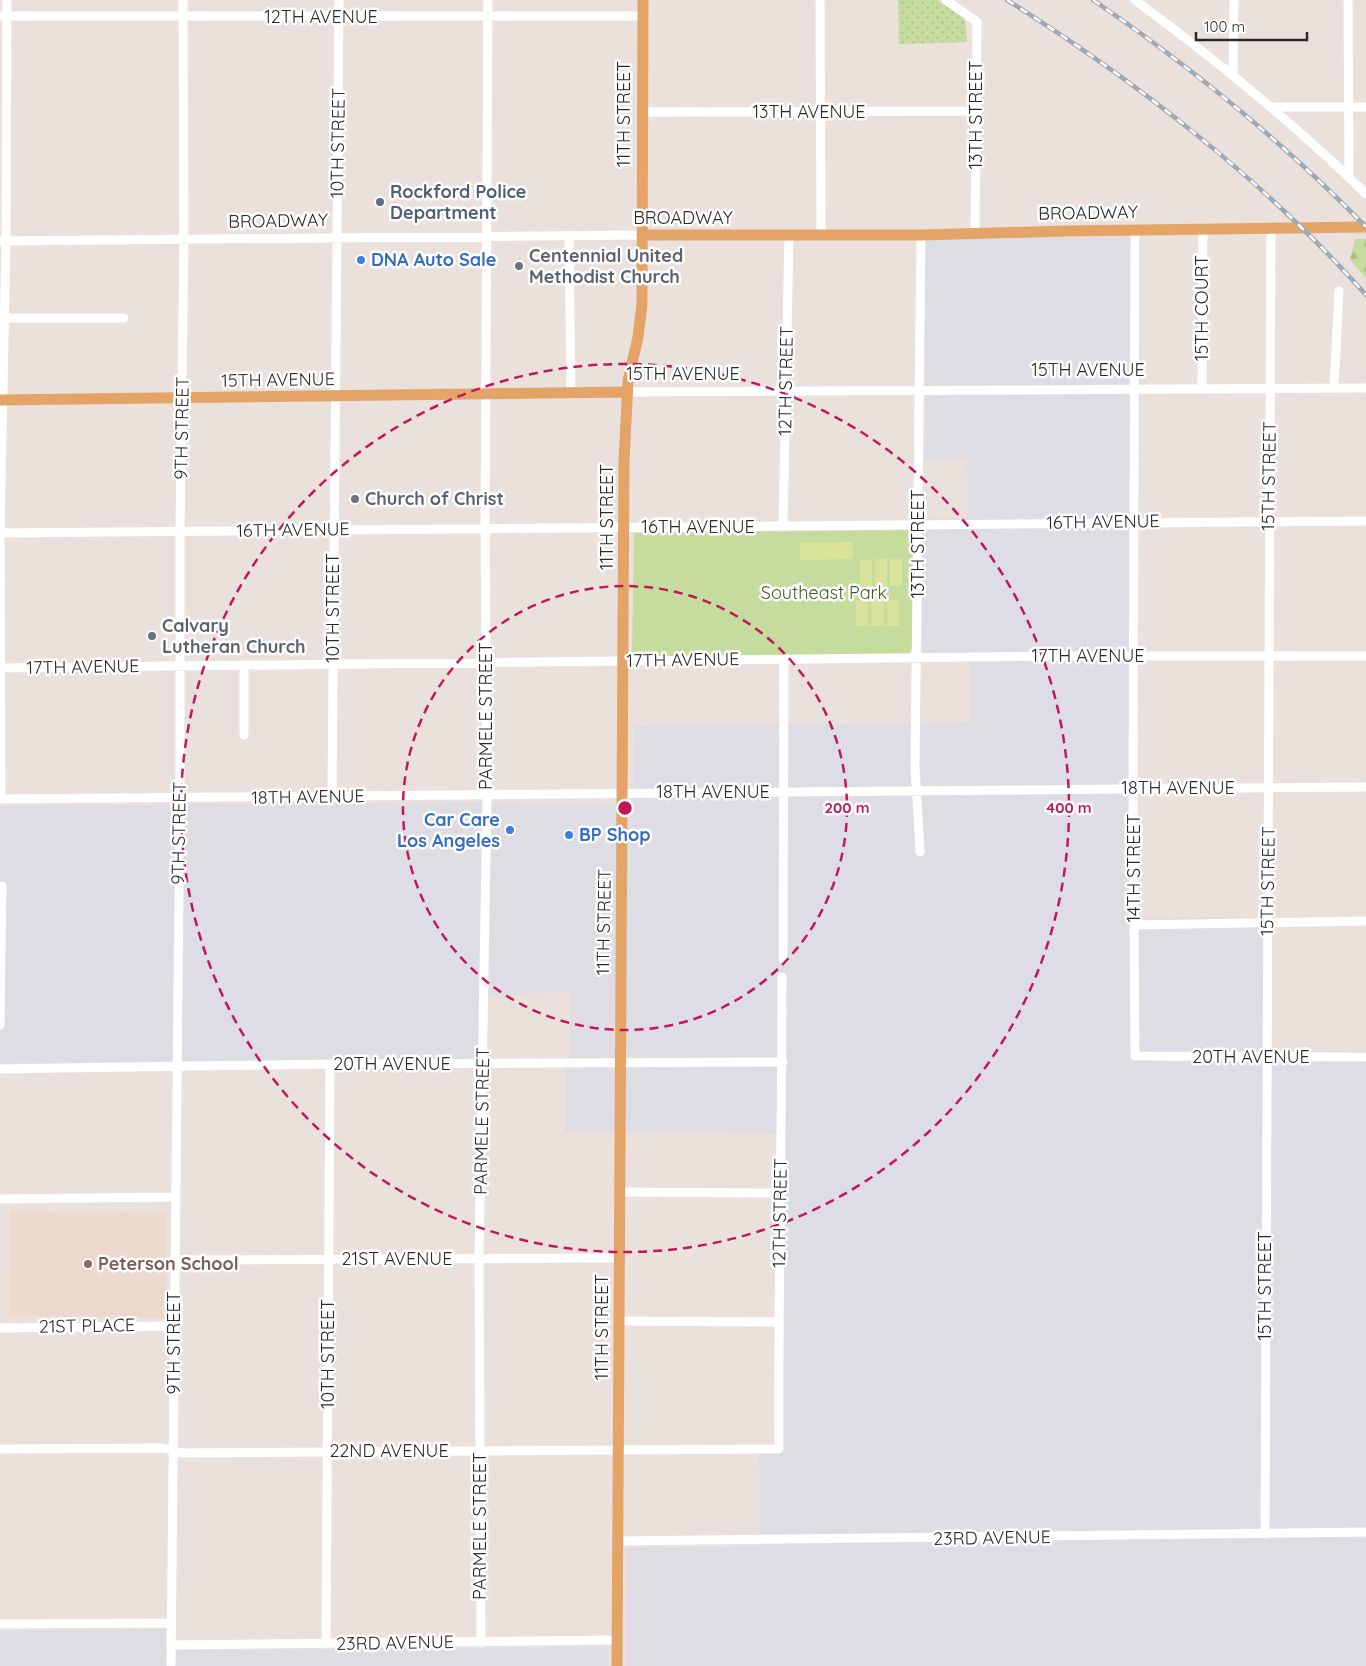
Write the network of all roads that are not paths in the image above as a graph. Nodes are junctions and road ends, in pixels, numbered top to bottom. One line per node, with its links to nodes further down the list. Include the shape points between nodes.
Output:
1 (7, 0): 11 (street)
2 (184, 0): 14 (street, 9TH STREET)
3 (339, 0): 15 (street, 10TH STREET)
4 (488, 0): 12 (street, PARMELE STREET)
5 (642, 0): 13 (main road, 11TH STREET)
6 (820, 0): 22 (street)
7 (946, 0): 20 (street, 13TH STREET, via 977,22)
8 (1135, 0): 16 (street)
9 (1234, 0): 16 (street)
10 (1348, 0): 18 (street)
11 (3, 16): 14 (street, 12TH AVENUE); 23 (street)
12 (488, 16): 13 (street, 12TH AVENUE); 15 (street, 12TH AVENUE); 35 (street, PARMELE STREET)
13 (642, 16): 21 (main road, 11TH STREET)
14 (183, 17): 15 (street, 12TH AVENUE); 38 (street, 9TH STREET)
15 (339, 17): 37 (street, 10TH STREET)
16 (1233, 75): 17 (street)
17 (1273, 107): 18 (street); 24 (street)
18 (1349, 107): 19 (street); 24 (street)
19 (1366, 107)
20 (976, 111): 22 (street, 13TH AVENUE); 30 (street, 13TH STREET)
21 (642, 112): 22 (street, 13TH AVENUE); 33 (main road, 11TH STREET)
22 (820, 112): 31 (street)
23 (3, 131): 39 (street)
24 (1349, 177): 25 (street)
25 (1366, 194)
26 (1272, 228): 27 (main road, BROADWAY); 28 (main road, BROADWAY); 44 (street, 15TH STREET)
27 (1366, 228)
28 (1203, 229): 29 (main road, BROADWAY); 43 (street, 15TH COURT)
29 (1135, 230): 30 (main road, BROADWAY); 46 (street, 14TH STREET)
30 (975, 234): 32 (main road, BROADWAY)
31 (821, 235): 32 (main road, BROADWAY); 34 (main road, BROADWAY)
32 (921, 235): 48 (street, 13TH STREET)
33 (642, 236): 34 (main road, BROADWAY); 36 (street, BROADWAY); 50 (main road, 11TH STREET, via 640,320)
34 (789, 236): 49 (street, 12TH STREET)
35 (488, 237): 36 (street, BROADWAY); 37 (street, BROADWAY); 52 (street, PARMELE STREET)
36 (569, 237): 51 (street)
37 (337, 238): 38 (street, BROADWAY); 53 (street, 10TH STREET)
38 (184, 240): 39 (street, BROADWAY); 54 (street, 9TH STREET)
39 (3, 241): 41 (street)
40 (1339, 291): 45 (street)
41 (5, 318): 42 (street); 55 (street)
42 (124, 318)
43 (1202, 387): 44 (street, 15TH AVENUE); 46 (street, 15TH AVENUE)
44 (1270, 387): 45 (street, 15TH AVENUE); 56 (street, 15TH STREET)
45 (1334, 387): 47 (street, 15TH AVENUE)
46 (1136, 388): 48 (street, 15TH AVENUE); 58 (street, 14TH STREET)
47 (1366, 388)
48 (918, 390): 49 (street, 15TH AVENUE); 59 (street, 13TH STREET)
49 (785, 391): 50 (street, 15TH AVENUE); 60 (street, 12TH STREET)
50 (627, 392): 51 (main road, 15TH AVENUE); 61 (main road, 11TH STREET)
51 (571, 393): 52 (main road, 15TH AVENUE)
52 (487, 394): 53 (main road, 15TH AVENUE); 62 (street, PARMELE STREET)
53 (335, 396): 54 (main road, 15TH AVENUE); 63 (street, 10TH STREET)
54 (183, 399): 55 (main road, 15TH AVENUE); 64 (street, 9TH STREET)
55 (1, 400): 65 (street)
56 (1269, 521): 57 (street, 16TH AVENUE); 58 (street, 16TH AVENUE); 67 (street, 15TH STREET)
57 (1366, 521)
58 (1135, 522): 59 (street, 16TH AVENUE); 66 (street, 14TH STREET)
59 (918, 524): 60 (street, 16TH AVENUE); 69 (street, 13TH STREET)
60 (784, 526): 61 (street, 16TH AVENUE)
61 (624, 527): 62 (street, 16TH AVENUE); 71 (main road, 11TH STREET)
62 (485, 528): 63 (street, 16TH AVENUE); 72 (street, PARMELE STREET)
63 (333, 530): 64 (street, 16TH AVENUE); 73 (street, 10TH STREET)
64 (180, 532): 65 (street, 16TH AVENUE); 75 (street, 9TH STREET)
65 (0, 533): 76 (street)
66 (1134, 656): 67 (street, 17TH AVENUE); 69 (street, 17TH AVENUE); 78 (street, 14TH STREET)
67 (1268, 656): 68 (street, 17TH AVENUE); 79 (street, 15TH STREET)
68 (1366, 656)
69 (917, 658): 70 (street, 17TH AVENUE); 81 (street, 13TH STREET)
70 (784, 659): 71 (street, 17TH AVENUE); 82 (street)
71 (624, 661): 72 (street, 17TH AVENUE); 83 (main road, 11TH STREET)
72 (486, 663): 73 (street, 17TH AVENUE); 85 (street, PARMELE STREET)
73 (332, 664): 74 (street, 17TH AVENUE); 84 (street, 10TH STREET)
74 (244, 665): 75 (street, 17TH AVENUE); 77 (street)
75 (180, 666): 76 (street, 17TH AVENUE); 86 (street, 9TH STREET)
76 (0, 668): 87 (street)
77 (244, 735)
78 (1133, 788): 79 (street, 18TH AVENUE); 81 (street, 18TH AVENUE); 92 (street, 14TH STREET)
79 (1269, 788): 80 (street, 18TH AVENUE); 90 (street, 15TH STREET)
80 (1366, 788)
81 (916, 790): 82 (street, 18TH AVENUE); 88 (street, 13TH STREET)
82 (783, 791): 83 (street, 18TH AVENUE); 93 (street)
83 (623, 792): 85 (street, 18TH AVENUE); 99 (main road, 11TH STREET)
84 (332, 796): 85 (street, 18TH AVENUE); 86 (street, 18TH AVENUE)
85 (487, 797): 102 (street, PARMELE STREET)
86 (180, 798): 87 (street, 18TH AVENUE); 103 (street, 9TH STREET)
87 (0, 799)
88 (920, 852)
89 (2, 886): 95 (street)
90 (1266, 921): 91 (street); 92 (street); 97 (street, 15TH STREET)
91 (1366, 921)
92 (1134, 925): 96 (street, 14TH STREET)
93 (783, 959)
94 (782, 977): 100 (street, 12TH STREET)
95 (0, 1025)
96 (1135, 1056): 97 (street, 20TH AVENUE)
97 (1266, 1057): 98 (street, 20TH AVENUE); 124 (street, 15TH STREET)
98 (1366, 1057)
99 (620, 1062): 100 (street, 20TH AVENUE); 102 (street, 20TH AVENUE); 105 (main road, 11TH STREET)
100 (783, 1062): 106 (street, 12TH STREET)
101 (330, 1064): 102 (street, 20TH AVENUE); 103 (street, 20TH AVENUE); 110 (street, 10TH STREET)
102 (484, 1064): 112 (street, PARMELE STREET)
103 (176, 1067): 104 (street, 20TH AVENUE); 107 (street, 9TH STREET)
104 (0, 1069)
105 (619, 1192): 106 (street); 109 (main road, 11TH STREET)
106 (781, 1193): 114 (street, 12TH STREET)
107 (175, 1197): 108 (street); 111 (street, 9TH STREET)
108 (0, 1199)
109 (620, 1258): 112 (street, 21ST AVENUE); 113 (main road, 11TH STREET)
110 (329, 1259): 111 (street, 21ST AVENUE); 112 (street, 21ST AVENUE); 122 (street, 10TH STREET)
111 (174, 1260): 115 (street, 9TH STREET)
112 (479, 1260): 120 (street, PARMELE STREET)
113 (619, 1321): 114 (street); 118 (main road, 11TH STREET)
114 (778, 1322): 119 (street, 12TH STREET)
115 (174, 1326): 116 (street, 21ST PLACE); 121 (street, 9TH STREET)
116 (0, 1328)
117 (0, 1449): 121 (street, 22ND AVENUE, via 163,1448)
118 (618, 1449): 119 (street, 22ND AVENUE); 120 (street, 22ND AVENUE); 125 (main road, 11TH STREET)
119 (779, 1449)
120 (480, 1450): 122 (street, 22ND AVENUE); 129 (street, PARMELE STREET)
121 (173, 1451): 122 (street, 22ND AVENUE); 126 (street, 9TH STREET)
122 (328, 1451): 130 (street, 10TH STREET)
123 (1366, 1532): 124 (street, 23RD AVENUE)
124 (1265, 1534): 125 (street, 23RD AVENUE)
125 (618, 1541): 128 (main road, 11TH STREET)
126 (171, 1623): 127 (street); 131 (street, 9TH STREET)
127 (0, 1624)
128 (617, 1640): 129 (street, 23RD AVENUE); 133 (main road, 11TH STREET)
129 (480, 1643): 130 (street, 23RD AVENUE)
130 (326, 1644): 131 (street, 23RD AVENUE)
131 (172, 1645): 132 (street, 9TH STREET)
132 (171, 1666)
133 (617, 1666)

